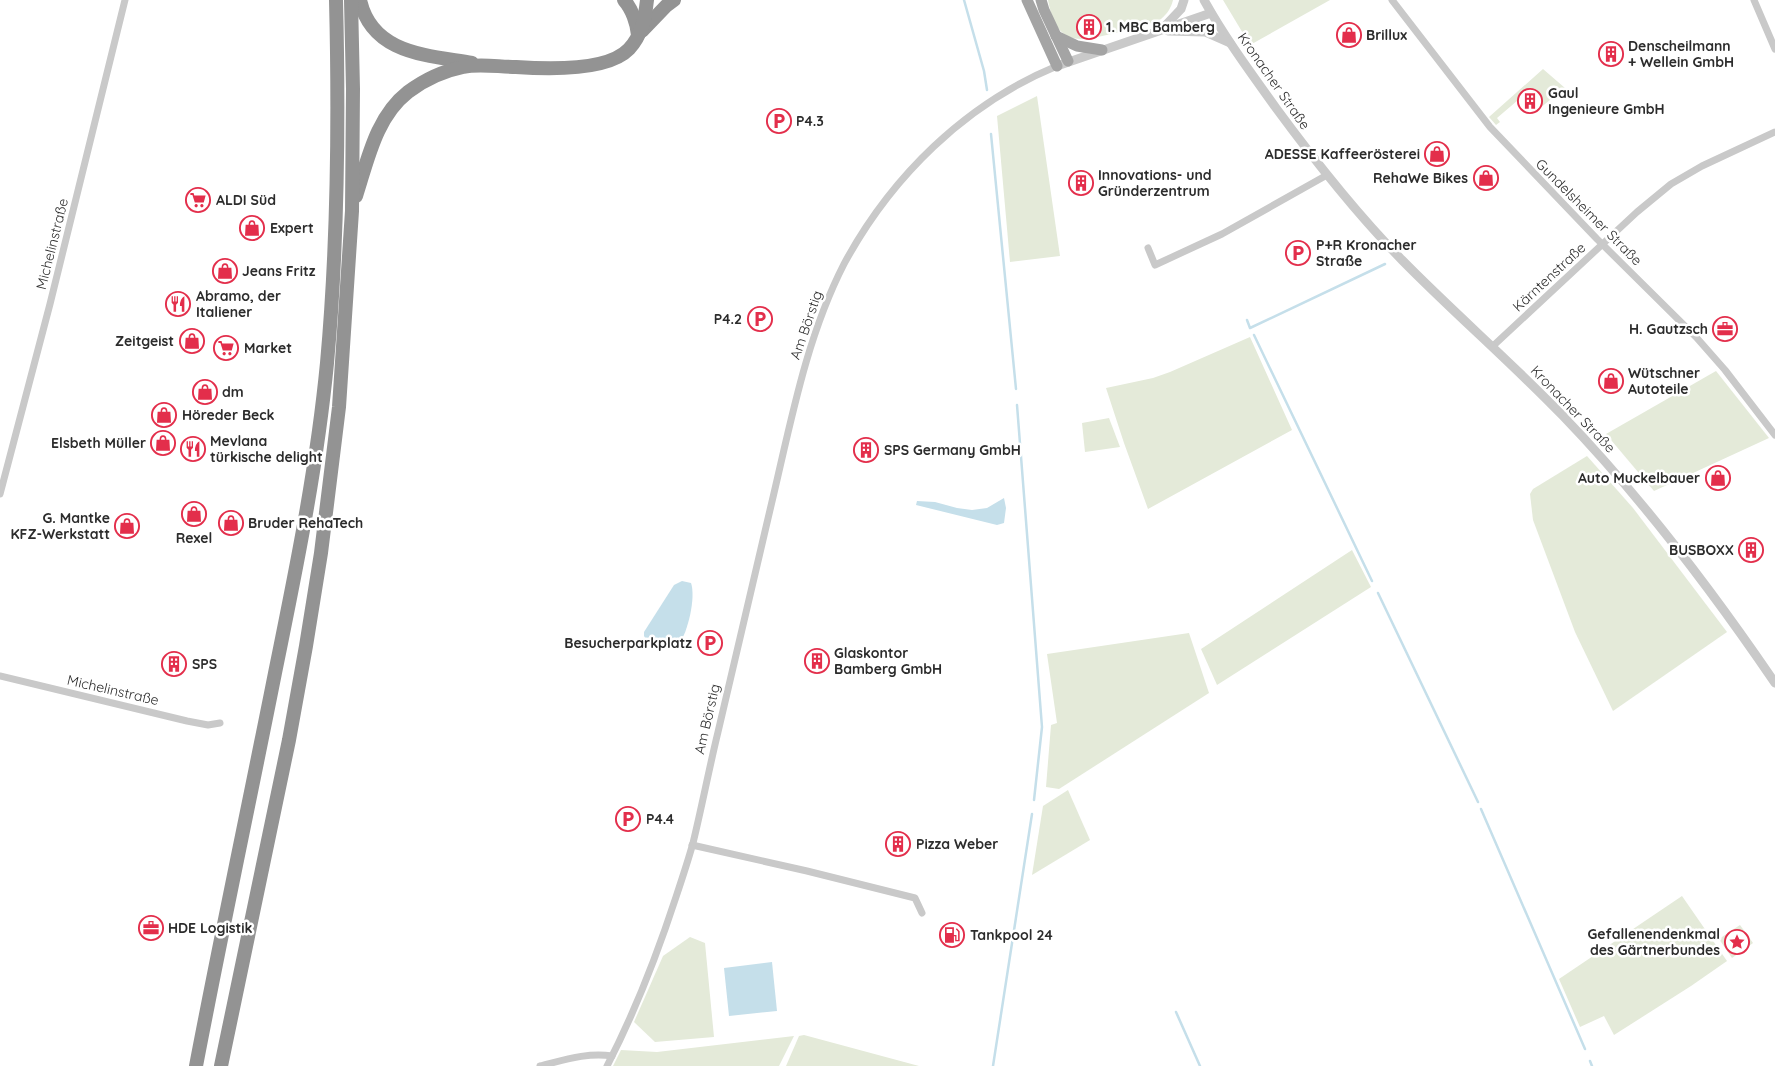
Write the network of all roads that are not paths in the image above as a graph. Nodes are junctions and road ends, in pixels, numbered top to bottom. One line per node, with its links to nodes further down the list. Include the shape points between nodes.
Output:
1 (126, 0): 31 (street, Michelinstraße)
2 (336, 0): 38 (highway, via 336,222 327,364 317,441 298,562)
3 (351, 0): 26 (highway)
4 (360, 0): 22 (highway, via 370,26 397,46)
5 (624, 0): 16 (highway, via 637,25)
6 (646, 0): 16 (highway, via 644,24)
7 (674, 0): 16 (highway)
8 (1027, 0): 23 (main road)
9 (1041, 0): 17 (main road)
10 (1184, 0): 15 (street, via 1181,9)
11 (1204, 0): 14 (street, Kronacher Straße)
12 (1392, 0): 27 (street, Gundelsheimer Straße, via 1479,114)
13 (1754, 0): 19 (street)
14 (1211, 13): 15 (street, Am Börstig); 18 (street, Kronacher Straße)
15 (1160, 31): 18 (street, via 1205,32); 20 (street, Am Börstig)
16 (638, 35): 22 (highway, via 628,50 599,64 542,68)
17 (1056, 36): 20 (main road, via 1077,46); 21 (main road)
18 (1230, 43): 25 (street, Kronacher Straße)
19 (1775, 49)
20 (1102, 50): 21 (street, Am Börstig)
21 (1068, 61): 23 (street, Am Börstig)
22 (490, 66): 26 (highway, via 464,66 432,77 407,93 392,109 371,147)
23 (1057, 66): 35 (street, Am Börstig, via 997,96 932,148 907,173 870,222 837,280 813,342 795,404)
24 (1775, 132): 27 (street, Kärntenstraße, via 1671,184)
25 (1327, 175): 28 (street, via 1222,234 1155,265); 29 (street, Kronacher Straße, via 1403,261)
26 (352, 210): 39 (highway, via 339,407 319,562 289,740)
27 (1603, 244): 29 (street, Kärntenstraße); 30 (street, Gundelsheimer Straße, via 1696,337)
28 (1148, 248)
29 (1493, 346): 33 (street, Kronacher Straße, via 1563,415 1640,502 1697,574)
30 (1775, 435)
31 (0, 494)
32 (0, 676): 34 (street, Michelinstraße, via 187,721)
33 (1775, 683)
34 (220, 724)
35 (692, 845): 36 (street, via 915,898); 37 (street, Am Börstig, via 657,954)
36 (922, 913)
37 (612, 1056): 40 (street, via 583,1056); 41 (street, Am Börstig)
38 (196, 1066)
39 (221, 1066)
40 (540, 1066)
41 (606, 1066)

